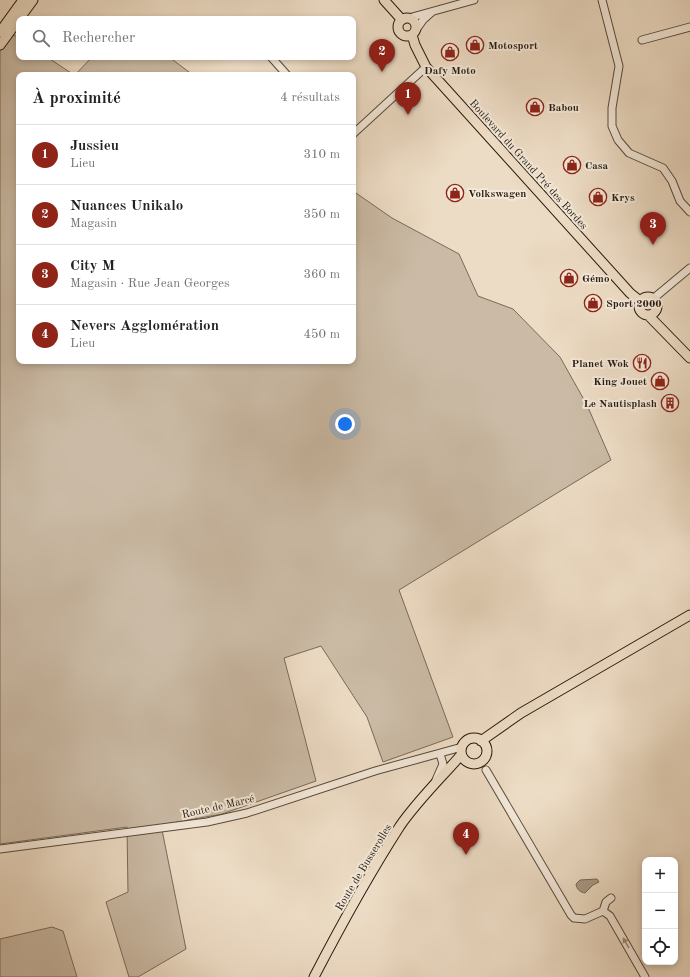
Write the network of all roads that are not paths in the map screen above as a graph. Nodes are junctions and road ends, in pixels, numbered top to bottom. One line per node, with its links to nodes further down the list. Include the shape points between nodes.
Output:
1 (23, 0): 11 (main road)
2 (33, 0): 7 (main road)
3 (384, 0): 8 (main road)
4 (474, 0): 6 (street)
5 (602, 0): 19 (street, via 619,66 612,108 612,126 618,140 629,153 662,168 672,181 680,201)
6 (434, 11): 8 (street); 12 (street, via 423,20)
7 (21, 16)
8 (403, 20): 12 (main road, via 410,19 415,22); 12 (main road, via 399,25 399,31 406,36)
9 (16, 23): 14 (main road)
10 (690, 27): 13 (street)
11 (0, 32)
12 (414, 33): 16 (main road, Boulevard du Grand Pré des Bordes, via 414,45)
13 (642, 40)
14 (0, 45)
15 (274, 60): 17 (street)
16 (426, 67): 18 (street); 22 (main road, Boulevard du Grand Pré des Bordes)
17 (284, 72)
18 (356, 131)
19 (690, 212)
20 (690, 268): 21 (street)
21 (654, 298): 22 (main road, via 645,297); 23 (main road)
22 (640, 301): 24 (main road, via 639,309)
23 (657, 309): 24 (main road); 25 (main road)
24 (648, 315): 25 (main road)
25 (660, 325): 26 (main road)
26 (690, 358)
27 (690, 615): 28 (main road)
28 (508, 723): 29 (main road); 30 (main road)
29 (481, 741): 30 (main road); 32 (main road, via 470,739)
30 (486, 753): 33 (main road); 34 (main road)
31 (437, 754): 32 (street, Route de Marcé); 35 (street, via 443,764); 36 (street, Route de Marcé, via 247,813 207,822)
32 (463, 754): 33 (main road); 35 (main road, Route de Busserolles)
33 (477, 764): 34 (main road)
34 (486, 770): 38 (street, via 574,918 585,919)
35 (433, 786): 39 (main road, Route de Busserolles, via 400,826)
36 (0, 849)
37 (611, 898): 38 (street, via 606,902)
38 (603, 911): 40 (street, one-way to 38, via 610,916)
39 (314, 977)
40 (645, 977)

